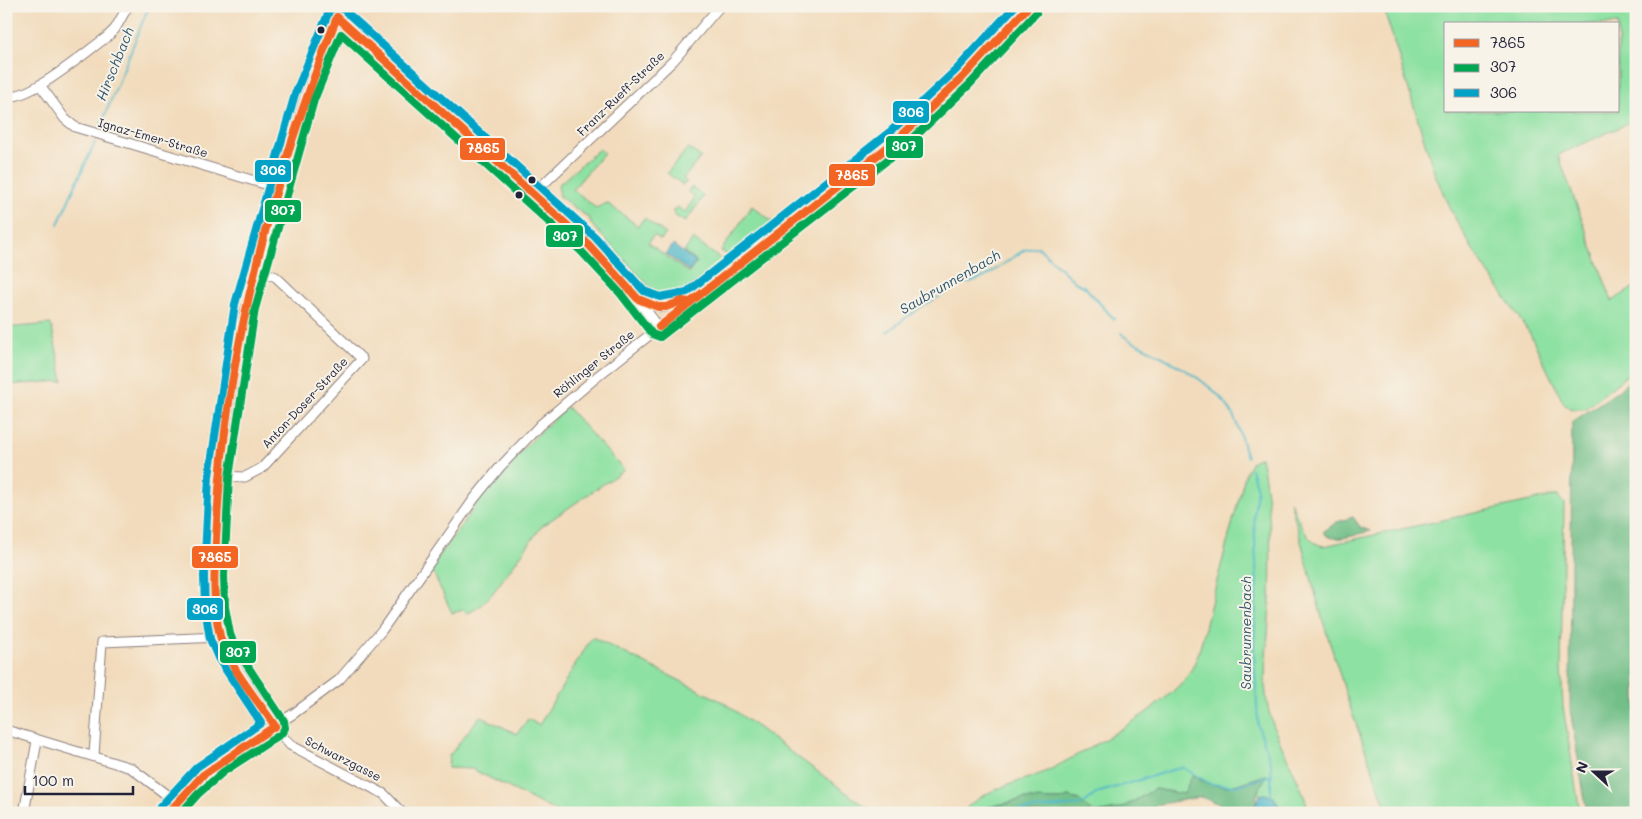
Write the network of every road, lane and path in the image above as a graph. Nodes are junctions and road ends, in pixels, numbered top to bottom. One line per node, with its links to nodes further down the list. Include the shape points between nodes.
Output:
1 (128, 6): 7 (street, via 115,29)
2 (325, 6): 6 (street)
3 (342, 6): 6 (street, Schwarzgasse)
4 (720, 6): 10 (street, Franz-Rueff-Straße, via 674,61)
5 (1029, 6): 13 (street, Röhlinger Straße, via 916,122)
6 (337, 17): 9 (street, Schwarzgasse, via 305,97); 10 (street)
7 (40, 85): 8 (street, via 17,98); 9 (street, Ignaz-Emer-Straße, via 65,119 75,127)
8 (6, 97)
9 (278, 188): 11 (street, Schwarzgasse)
10 (534, 194): 12 (street, via 588,244)
11 (256, 269): 15 (street, Schwarzgasse, via 240,330); 15 (street, Anton-Doser-Straße, via 276,277 362,358 262,468 246,477)
12 (638, 299): 13 (street, via 658,307); 14 (street)
13 (690, 302): 14 (street, Röhlinger Straße)
14 (659, 327): 17 (street, Röhlinger Straße, via 572,397 519,447 474,499 362,656 330,689)
15 (219, 476): 16 (street, Schwarzgasse, via 214,576)
16 (220, 637): 17 (street, Schwarzgasse, via 226,652); 20 (street, via 102,642)
17 (275, 726): 21 (street, Röhlinger Straße, via 208,771); 24 (street, Schwarzgasse, via 290,746 384,794)
18 (6, 730): 19 (street)
19 (37, 741): 20 (street); 22 (street)
20 (94, 755): 21 (street, via 131,768)
21 (176, 802): 23 (street, Röhlinger Straße)
22 (24, 813)
23 (168, 813)
24 (402, 813)

